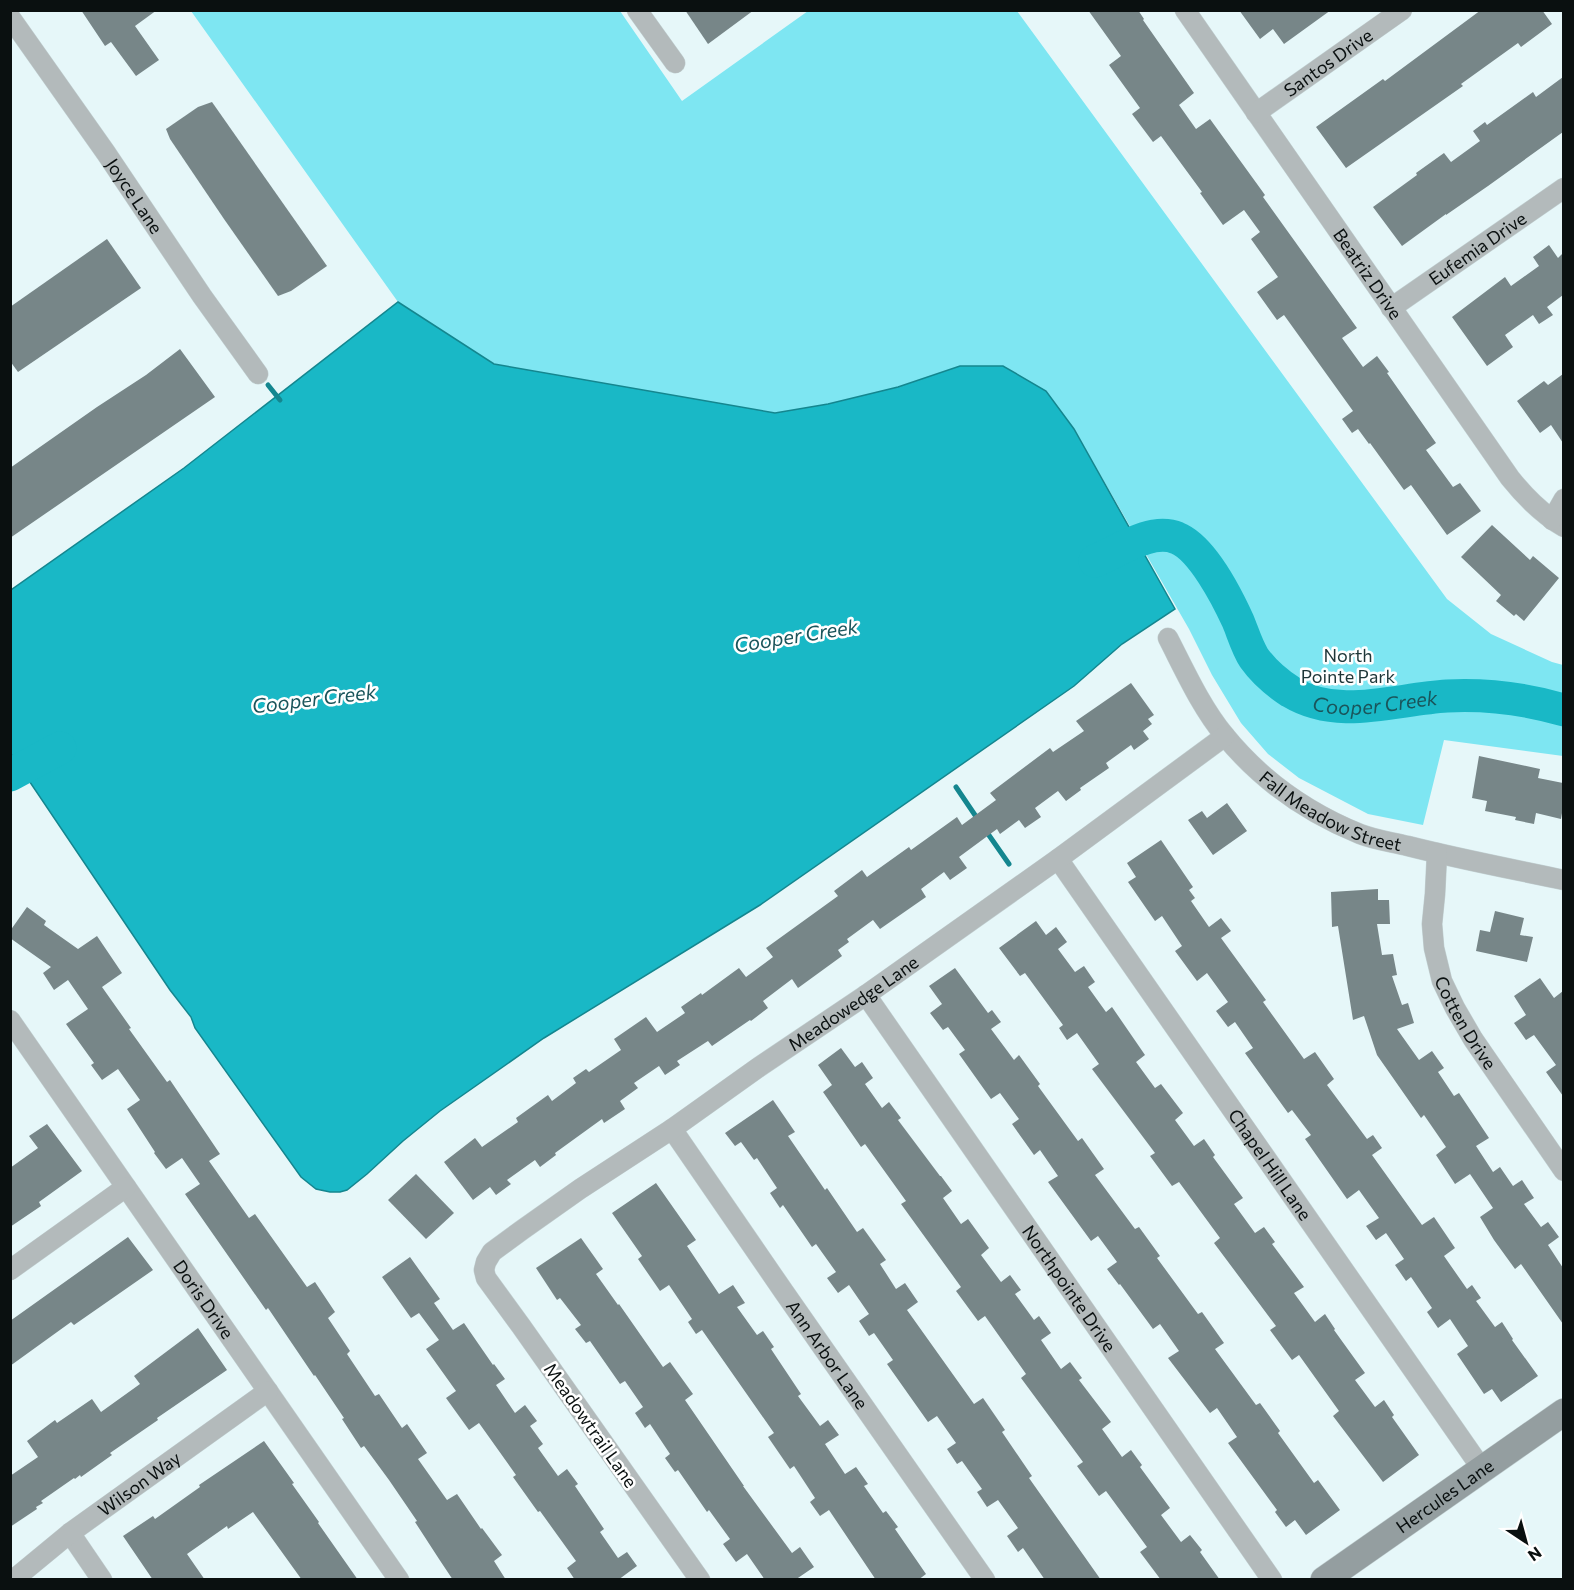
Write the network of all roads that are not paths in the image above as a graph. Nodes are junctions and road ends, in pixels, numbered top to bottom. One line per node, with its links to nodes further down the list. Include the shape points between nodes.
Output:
1 (637, 10): 5 (street)
2 (1185, 10): 6 (street, Beatriz Drive)
3 (1402, 10): 6 (street, Santos Drive)
4 (10, 17): 9 (street, Joyce Lane)
5 (675, 63)
6 (1256, 113): 8 (street, Beatriz Drive)
7 (1563, 188): 8 (street, Eufemia Drive)
8 (1391, 308): 11 (street, Beatriz Drive, via 1526,499)
9 (258, 374)
10 (1563, 500): 11 (street)
11 (1558, 523)
12 (1168, 638): 13 (street, Fall Meadow Street)
13 (1225, 736): 14 (street, Fall Meadow Street, via 1283,792 1321,816 1362,835); 15 (street, Meadowedge Lane)
14 (1437, 854): 16 (street, Fall Meadow Street); 20 (street, Cotten Drive, via 1432,924 1442,981 1473,1039)
15 (1058, 860): 17 (street, Meadowedge Lane); 26 (street, Chapel Hill Lane)
16 (1563, 880)
17 (866, 995): 19 (street, Meadowedge Lane); 33 (street, Northpointe Drive)
18 (10, 1020): 21 (street, Doris Drive)
19 (672, 1129): 23 (street, Meadowedge Lane, via 492,1252); 32 (street, Ann Arbor Lane)
20 (1563, 1171)
21 (126, 1187): 22 (street); 24 (street, Doris Drive)
22 (10, 1270)
23 (484, 1270): 31 (street, Meadowtrail Lane)
24 (268, 1391): 27 (street, Wilson Way); 30 (street, Doris Drive)
25 (1563, 1412): 26 (street, Hercules Lane)
26 (1482, 1469): 34 (street, Hercules Lane)
27 (70, 1533): 28 (street, Wilson Way); 29 (street)
28 (13, 1580)
29 (102, 1580)
30 (399, 1580)
31 (700, 1580)
32 (985, 1580)
33 (1272, 1580)
34 (1324, 1580)

